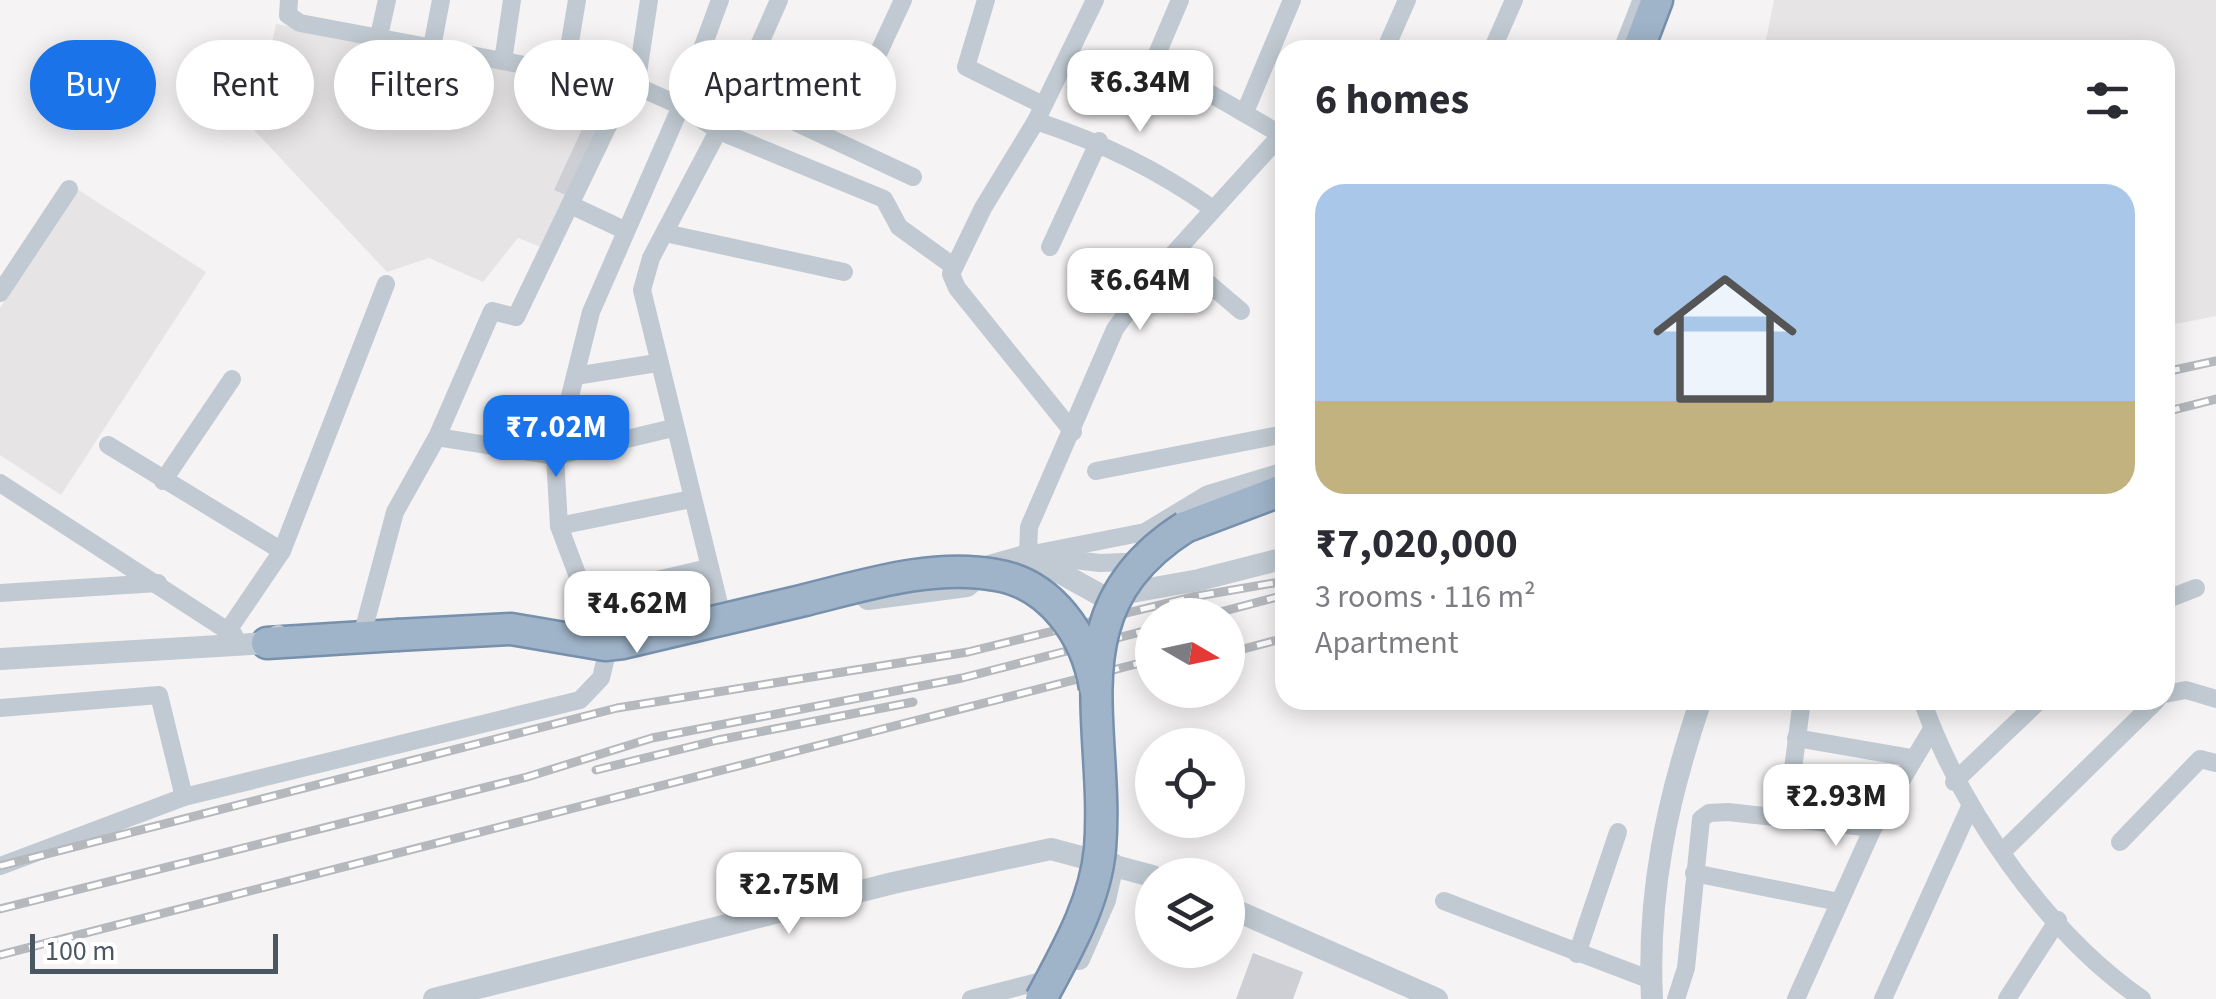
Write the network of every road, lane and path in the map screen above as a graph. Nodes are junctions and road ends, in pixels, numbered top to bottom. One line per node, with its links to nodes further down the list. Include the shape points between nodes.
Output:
1 (289, 0): 20 (street, via 288,16 300,23)
2 (387, 0): 20 (street)
3 (441, 0): 22 (street)
4 (512, 0): 36 (street)
5 (577, 0): 23 (street)
6 (649, 0): 24 (street)
7 (720, 0): 25 (street)
8 (780, 0): 26 (street)
9 (903, 0): 27 (street)
10 (986, 0): 39 (street, via 966,67)
11 (1095, 0): 39 (street)
12 (1180, 0): 38 (street, via 1154,61)
13 (1292, 0): 28 (street)
14 (1406, 0): 29 (street)
15 (1490, 0): 19 (street)
16 (1642, 0): 31 (street)
17 (1657, 0): 32 (highway)
18 (1670, 0): 33 (street)
19 (1512, 4): 30 (street)
20 (380, 36): 21 (street)
21 (401, 40)
22 (433, 40)
23 (571, 40)
24 (641, 40)
25 (705, 40)
26 (762, 40)
27 (884, 40)
28 (1275, 40)
29 (1388, 40)
30 (1496, 40)
31 (1626, 40)
32 (1642, 40)
33 (1656, 40)
34 (1275, 41): 38 (street)
35 (494, 58): 36 (street)
36 (503, 60): 37 (street)
37 (514, 62)
38 (1245, 112): 44 (street)
39 (1040, 113): 45 (street); 55 (street)
40 (610, 130): 49 (street)
41 (670, 130): 51 (street)
42 (719, 130): 52 (street); 55 (street, via 884,199 900,226)
43 (813, 130): 47 (street)
44 (1275, 131)
45 (1099, 142): 50 (street, via 1158,170); 53 (street)
46 (1275, 144): 50 (street)
47 (914, 177)
48 (69, 189): 58 (street)
49 (573, 206): 51 (street); 66 (street, via 516,317 492,312)
50 (1214, 209): 54 (street)
51 (624, 230): 61 (street, via 590,312)
52 (665, 233): 56 (street); 60 (street, via 642,290)
53 (1050, 247)
54 (1174, 255): 59 (street); 64 (street, via 1114,329)
55 (952, 266): 64 (street, via 957,288)
56 (844, 272)
57 (386, 284): 77 (street)
58 (0, 293)
59 (1241, 311)
60 (657, 362): 61 (street); 63 (street)
61 (575, 376): 68 (street)
62 (232, 380): 71 (street)
63 (672, 428): 68 (street); 74 (street)
64 (1073, 432): 78 (street, via 1028,527)
65 (1275, 436): 69 (street)
66 (437, 437): 68 (street); 87 (street, via 395,512)
67 (108, 445): 71 (street)
68 (555, 456): 76 (street)
69 (1096, 471)
70 (1275, 474): 78 (street, via 1208,494 1145,532)
71 (163, 481): 77 (street)
72 (0, 484): 82 (street)
73 (1275, 493): 91 (highway, bridge, via 1185,528 1139,564 1102,628)
74 (690, 499): 76 (street); 81 (street)
75 (1275, 507): 78 (street, via 1233,519 1151,561)
76 (559, 526): 81 (street, via 579,586 588,594)
77 (282, 551): 88 (street)
78 (1028, 555): 79 (street, via 1104,596); 80 (street)
79 (1275, 561)
80 (990, 566): 86 (street, via 961,556 912,562); 89 (street, via 967,586)
81 (708, 568): 86 (street)
82 (158, 583): 84 (street); 88 (street)
83 (2196, 588): 85 (street)
84 (0, 592)
85 (2175, 596)
86 (720, 608): 89 (street)
87 (364, 628): 88 (street); 89 (street, via 518,620)
88 (246, 639): 89 (street, via 276,651 519,640); 90 (street); 91 (highway, bridge, via 524,630 623,644 888,580 996,574 1038,593 1063,615 1082,644)
89 (609, 647): 105 (street, via 601,678 580,700)
90 (0, 659)
91 (1094, 688): 123 (highway, bridge, via 1096,874 1090,898)
92 (2175, 692): 93 (street)
93 (2216, 699)
94 (0, 708): 105 (street, via 159,695)
95 (1697, 710): 122 (street, via 1662,827 1651,908)
96 (1800, 710): 101 (street)
97 (1925, 710): 100 (street)
98 (2030, 710): 104 (street)
99 (2147, 710): 111 (street)
100 (1932, 730): 102 (street); 104 (street)
101 (1796, 738): 102 (street); 107 (street)
102 (1912, 758): 108 (street)
103 (2216, 763): 110 (street, via 2200,759)
104 (1954, 782): 106 (street)
105 (184, 796): 114 (street)
106 (1970, 806): 111 (street); 132 (street)
107 (1787, 815): 108 (street); 116 (street, via 1709,813 1698,824)
108 (1873, 828): 118 (street)
109 (1618, 832): 121 (street)
110 (2120, 842)
111 (2002, 852): 120 (street)
112 (1081, 854): 113 (street); 123 (street, via 1073,908); 126 (street, via 1050,849 893,883)
113 (1113, 864): 115 (street); 128 (street, via 1096,924)
114 (0, 866)
115 (1135, 871)
116 (1694, 873): 118 (street); 130 (street, via 1686,968)
117 (1444, 901): 121 (street)
118 (1840, 902): 131 (street)
119 (1245, 915): 124 (street)
120 (2058, 920): 125 (street); 133 (street)
121 (1577, 954): 122 (street)
122 (1652, 990)
123 (1037, 993): 127 (street)
124 (1413, 994): 129 (street)
125 (2136, 997)
126 (434, 999)
127 (970, 999)
128 (1057, 999)
129 (1437, 999)
130 (1676, 999)
131 (1796, 999)
132 (1883, 999)
133 (2007, 999)

